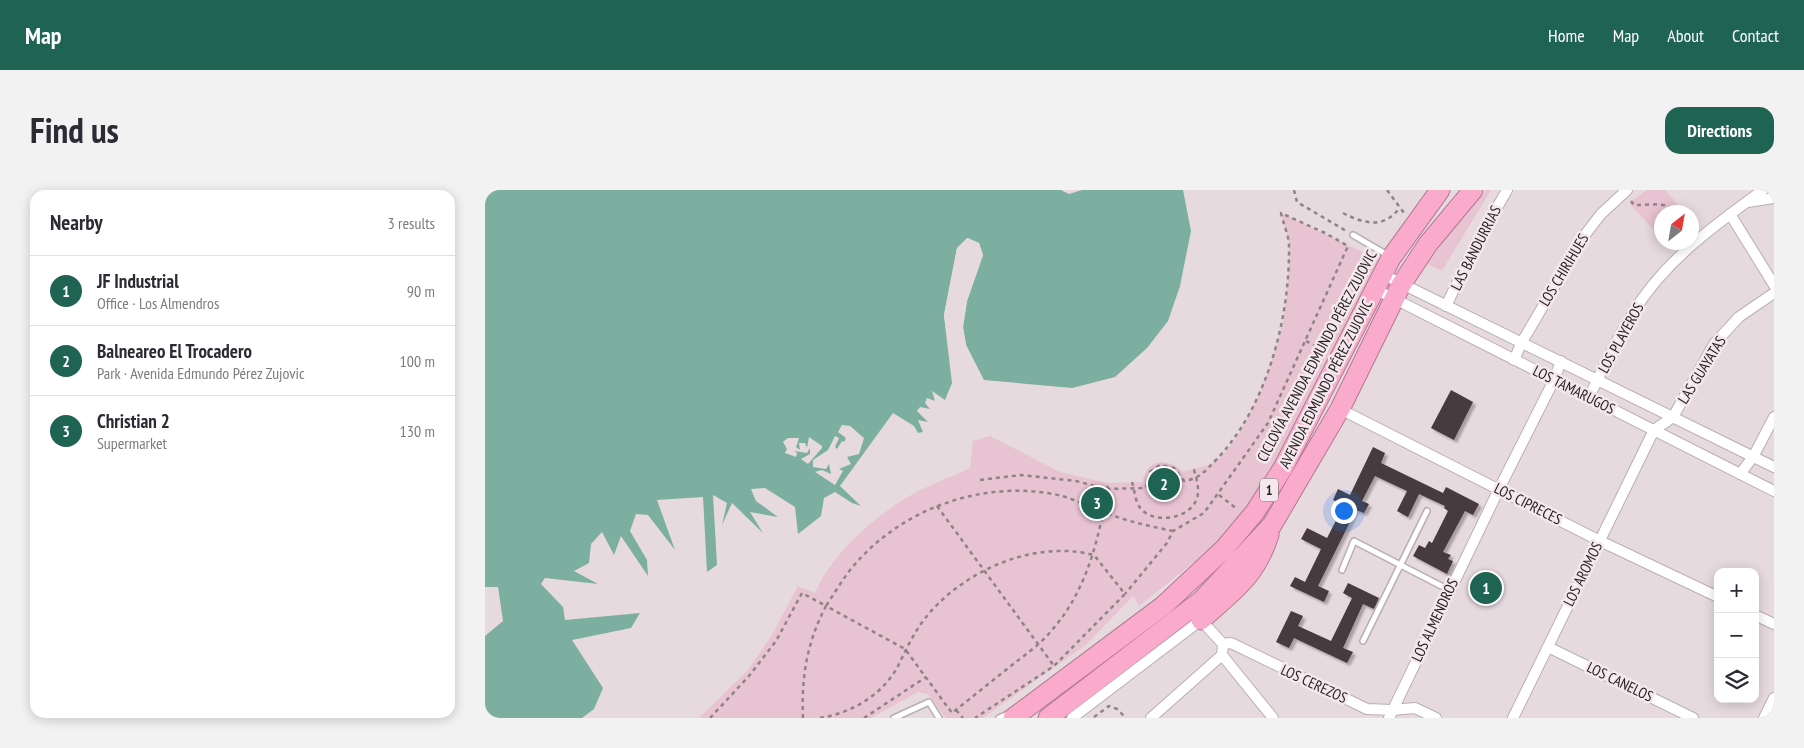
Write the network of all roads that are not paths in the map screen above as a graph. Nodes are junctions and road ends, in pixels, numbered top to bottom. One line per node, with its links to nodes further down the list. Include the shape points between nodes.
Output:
1 (1440, 190): 10 (highway, AVENIDA EDMUNDO PÉREZ ZUJOVIC / 1)
2 (1473, 190): 13 (highway, AVENIDA EDMUNDO PÉREZ ZUJOVIC / 1, via 1429,244)
3 (1507, 190): 15 (street, LAS BANDURRIAS)
4 (1627, 190): 16 (street, LOS CHIRIHUES, via 1601,214 1584,236)
5 (1763, 190): 7 (street, LOS PLAYEROS)
6 (1774, 198): 7 (street, LOS PLAYEROS)
7 (1747, 202): 8 (street, LOS PLAYEROS)
8 (1730, 214): 12 (street); 20 (street, LOS PLAYEROS, via 1679,257 1650,290 1633,312)
9 (1353, 235): 10 (lane)
10 (1391, 258): 11 (highway, AVENIDA EDMUNDO PÉREZ ZUJOVIC / 1)
11 (1379, 282): 13 (street, LOS TAMARUGOS); 13 (street, LOS TAMARUGOS); 45 (highway, AVENIDA EDMUNDO PÉREZ ZUJOVIC / 1, via 1283,468 1255,512 1224,549 1163,606)
12 (1774, 286)
13 (1397, 292): 15 (street, LOS TAMARUGOS); 17 (street, LOS TAMARUGOS); 22 (highway, AVENIDA EDMUNDO PÉREZ ZUJOVIC / 1)
14 (1774, 293): 23 (street, LAS GUAYATAS, via 1739,318 1714,344)
15 (1446, 306): 16 (street, LOS TAMARUGOS)
16 (1522, 342): 17 (street, LOS CHIRIHUES); 18 (street, LOS TAMARUGOS)
17 (1515, 360): 19 (street, LOS TAMARUGOS)
18 (1561, 361): 19 (street, LOS ALMENDROS); 20 (street, LOS TAMARUGOS)
19 (1554, 380): 21 (street, LOS TAMARUGOS); 29 (street, LOS ALMENDROS)
20 (1598, 380): 21 (street, LOS PLAYEROS); 23 (street, LOS TAMARUGOS)
21 (1589, 397): 25 (street, LOS TAMARUGOS)
22 (1340, 409): 29 (street, LOS CIPRECES); 32 (highway, AVENIDA EDMUNDO PÉREZ ZUJOVIC / 1)
23 (1673, 417): 25 (street, LAS GUAYATAS); 26 (street, LOS TAMARUGOS)
24 (1774, 417): 26 (street)
25 (1654, 430): 28 (street, LOS TAMARUGOS); 33 (street, LOS AROMOS)
26 (1753, 457): 27 (street, LOS TAMARUGOS); 28 (street)
27 (1774, 467)
28 (1740, 474): 30 (street, LOS TAMARUGOS)
29 (1499, 489): 33 (street, LOS CIPRECES); 36 (street, LOS ALMENDROS)
30 (1774, 491)
31 (1427, 511): 34 (lane)
32 (1272, 525): 39 (highway, via 1264,552 1251,576); 51 (highway, AVENIDA EDMUNDO PÉREZ ZUJOVIC / 1, via 1202,600)
33 (1599, 540): 37 (street, LOS CIPRECES); 42 (street, LOS AROMOS)
34 (1400, 566): 35 (lane, via 1354,541); 36 (lane); 41 (lane)
35 (1342, 570)
36 (1449, 590): 46 (street, LOS ALMENDROS)
37 (1714, 595)
38 (1759, 617): 40 (street)
39 (1201, 620): 43 (street); 52 (street)
40 (1774, 624)
41 (1363, 641)
42 (1548, 647): 55 (street, LOS AROMOS); 56 (street, LOS CANELOS)
43 (1223, 650): 46 (street, LOS CEREZOS, via 1231,643 1367,709); 47 (street); 53 (street)
44 (1774, 698): 57 (street)
45 (1019, 714): 50 (lane, via 1005,714)
46 (1391, 714): 54 (street, LOS CEREZOS, via 1415,708)
47 (1268, 716)
48 (894, 718): 49 (lane, via 929,702)
49 (939, 718)
50 (999, 718)
51 (1048, 718)
52 (1072, 718)
53 (1151, 718)
54 (1436, 718)
55 (1513, 718)
56 (1693, 718)
57 (1764, 718)

